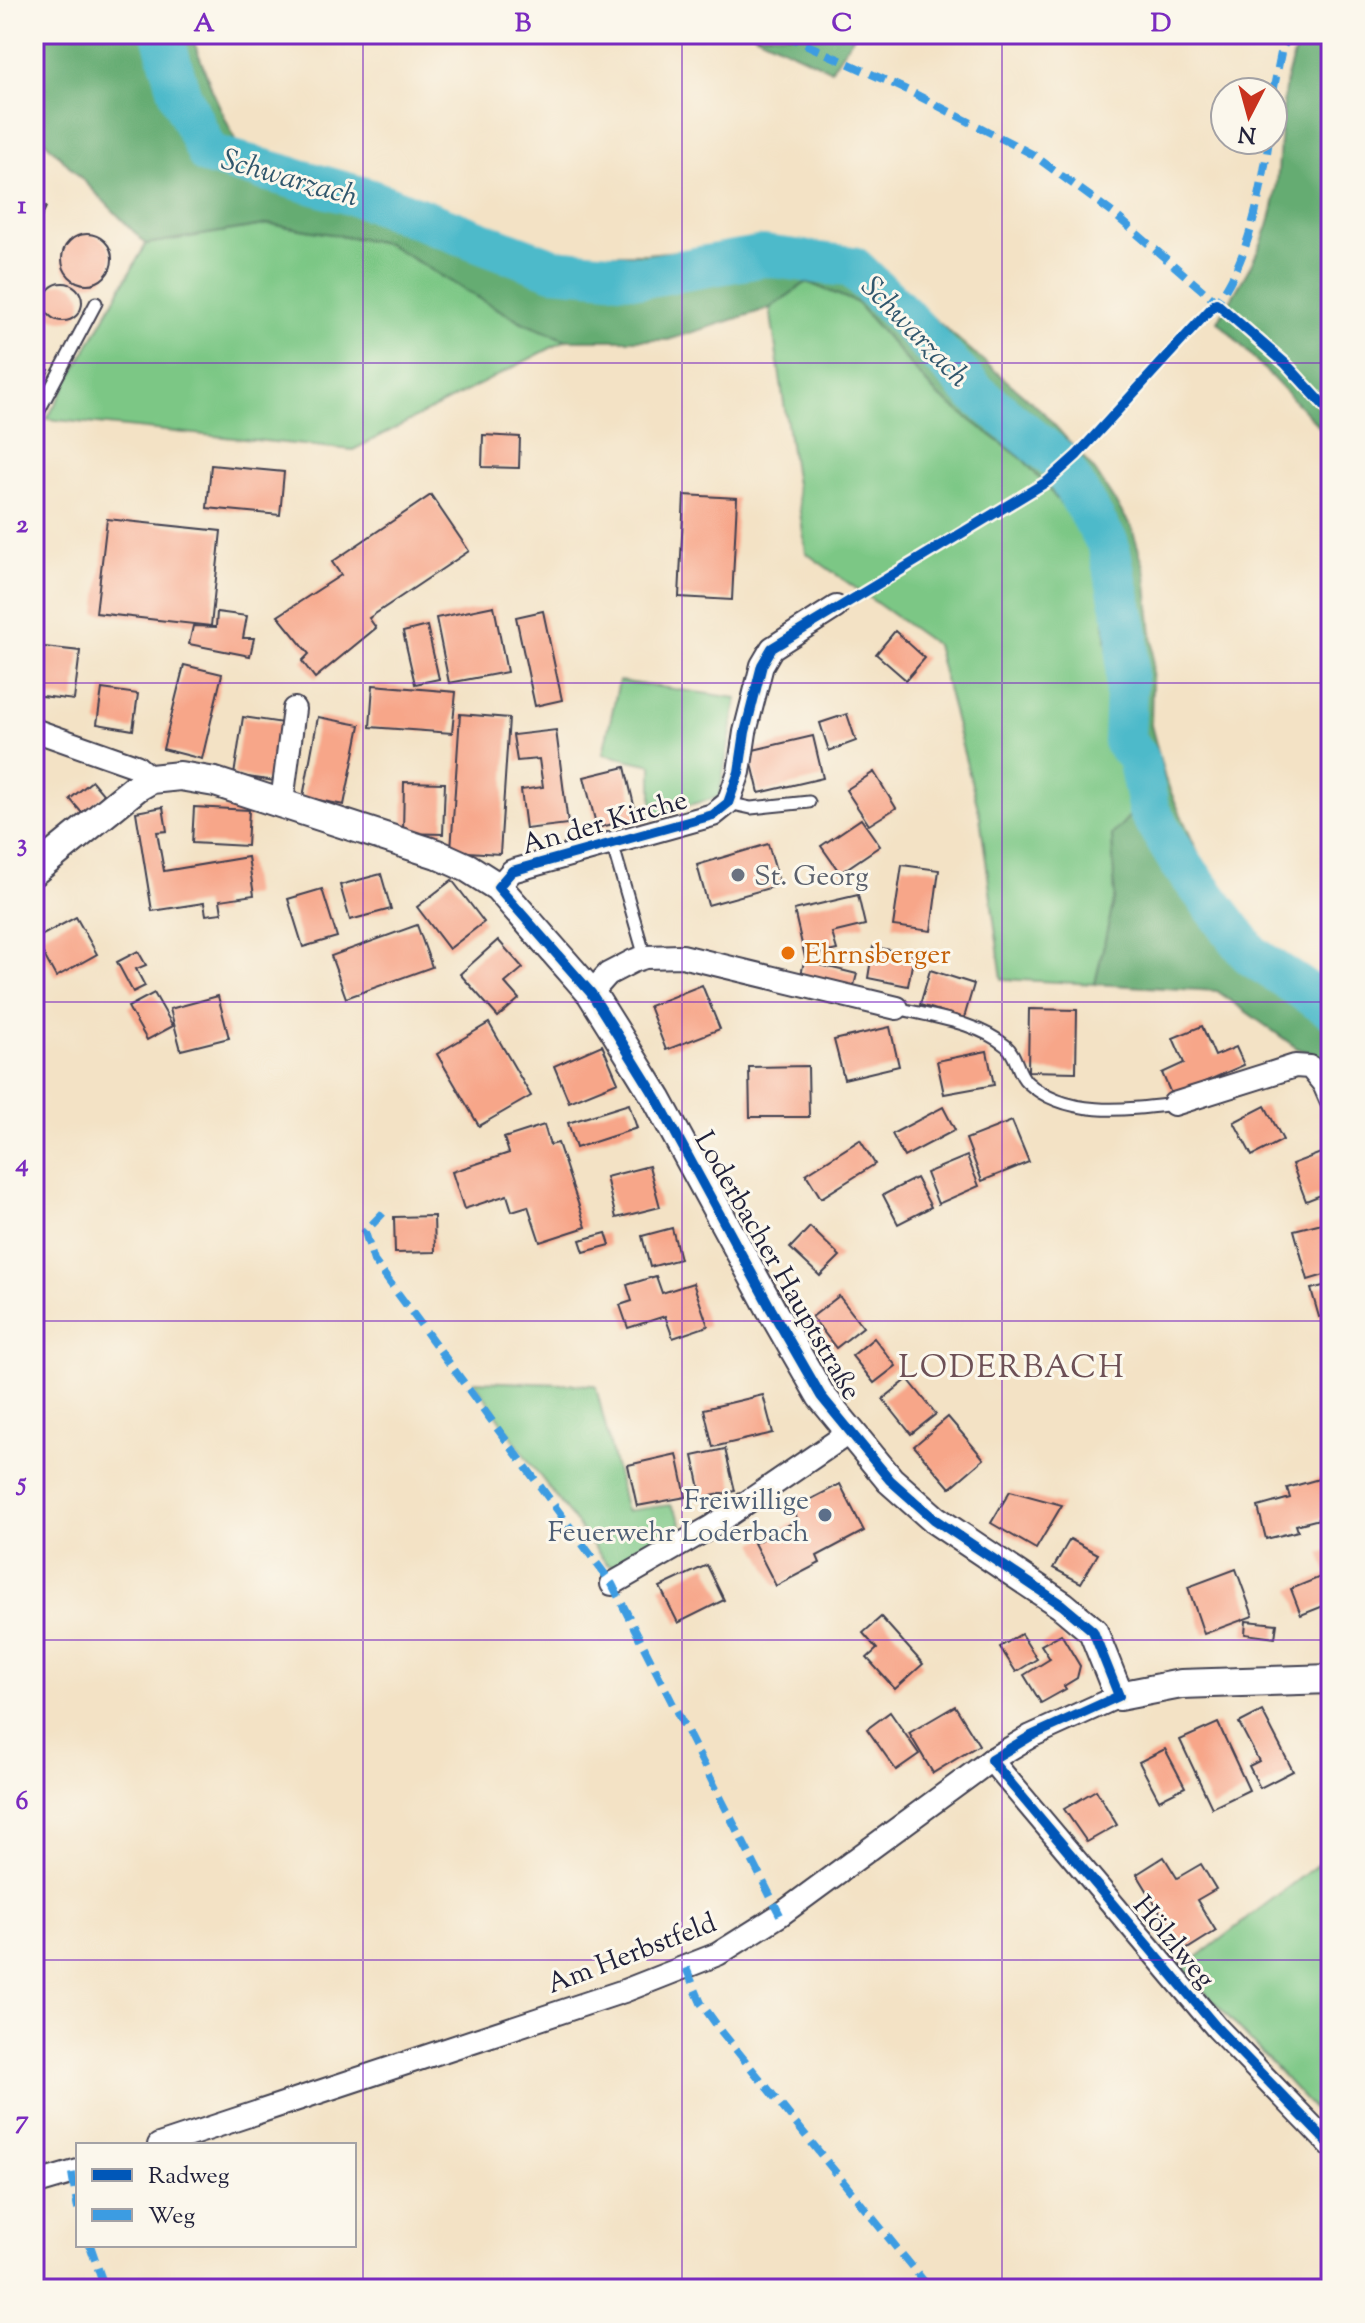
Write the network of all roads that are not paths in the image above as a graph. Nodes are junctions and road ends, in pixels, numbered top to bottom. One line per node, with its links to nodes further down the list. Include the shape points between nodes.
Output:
1 (96, 303): 2 (lane)
2 (34, 420)
3 (836, 607): 9 (street, An der Kirche, via 772,648 762,665)
4 (294, 709): 7 (street)
5 (34, 730): 6 (street, via 136,766)
6 (151, 779): 7 (street, Loderbacher Hauptstraße, via 180,776 215,782); 11 (street)
7 (282, 802): 12 (street, Loderbacher Hauptstraße, via 437,854)
8 (809, 802): 9 (lane, via 751,808)
9 (728, 803): 10 (street, An der Kirche, via 713,815)
10 (612, 843): 12 (street, An der Kirche, via 512,871); 13 (lane)
11 (34, 871)
12 (498, 887): 14 (street, Loderbacher Hauptstraße)
13 (645, 957): 14 (street, via 608,974); 15 (street, via 682,956 726,964)
14 (591, 993): 18 (street, Loderbacher Hauptstraße, via 657,1099 821,1396)
15 (897, 1008): 17 (lane, via 983,1031 1009,1048 1026,1081 1062,1105 1124,1110)
16 (1331, 1100): 17 (street, via 1310,1067 1295,1066)
17 (1174, 1104)
18 (850, 1432): 19 (street, Loderbacher Hauptstraße, via 711,1527); 21 (street, Loderbacher Hauptstraße, via 890,1480 934,1519 1093,1631)
19 (612, 1584)
20 (1331, 1679): 21 (street, via 1181,1684)
21 (1119, 1696): 22 (street, Am Herbstfeld, via 1042,1730)
22 (991, 1760): 23 (street, Am Herbstfeld, via 780,1915 718,1954 624,1991); 24 (street, Hölzlweg, via 1217,2028)
23 (165, 2143)
24 (1331, 2146)
25 (76, 2172): 26 (street)
26 (34, 2184)

